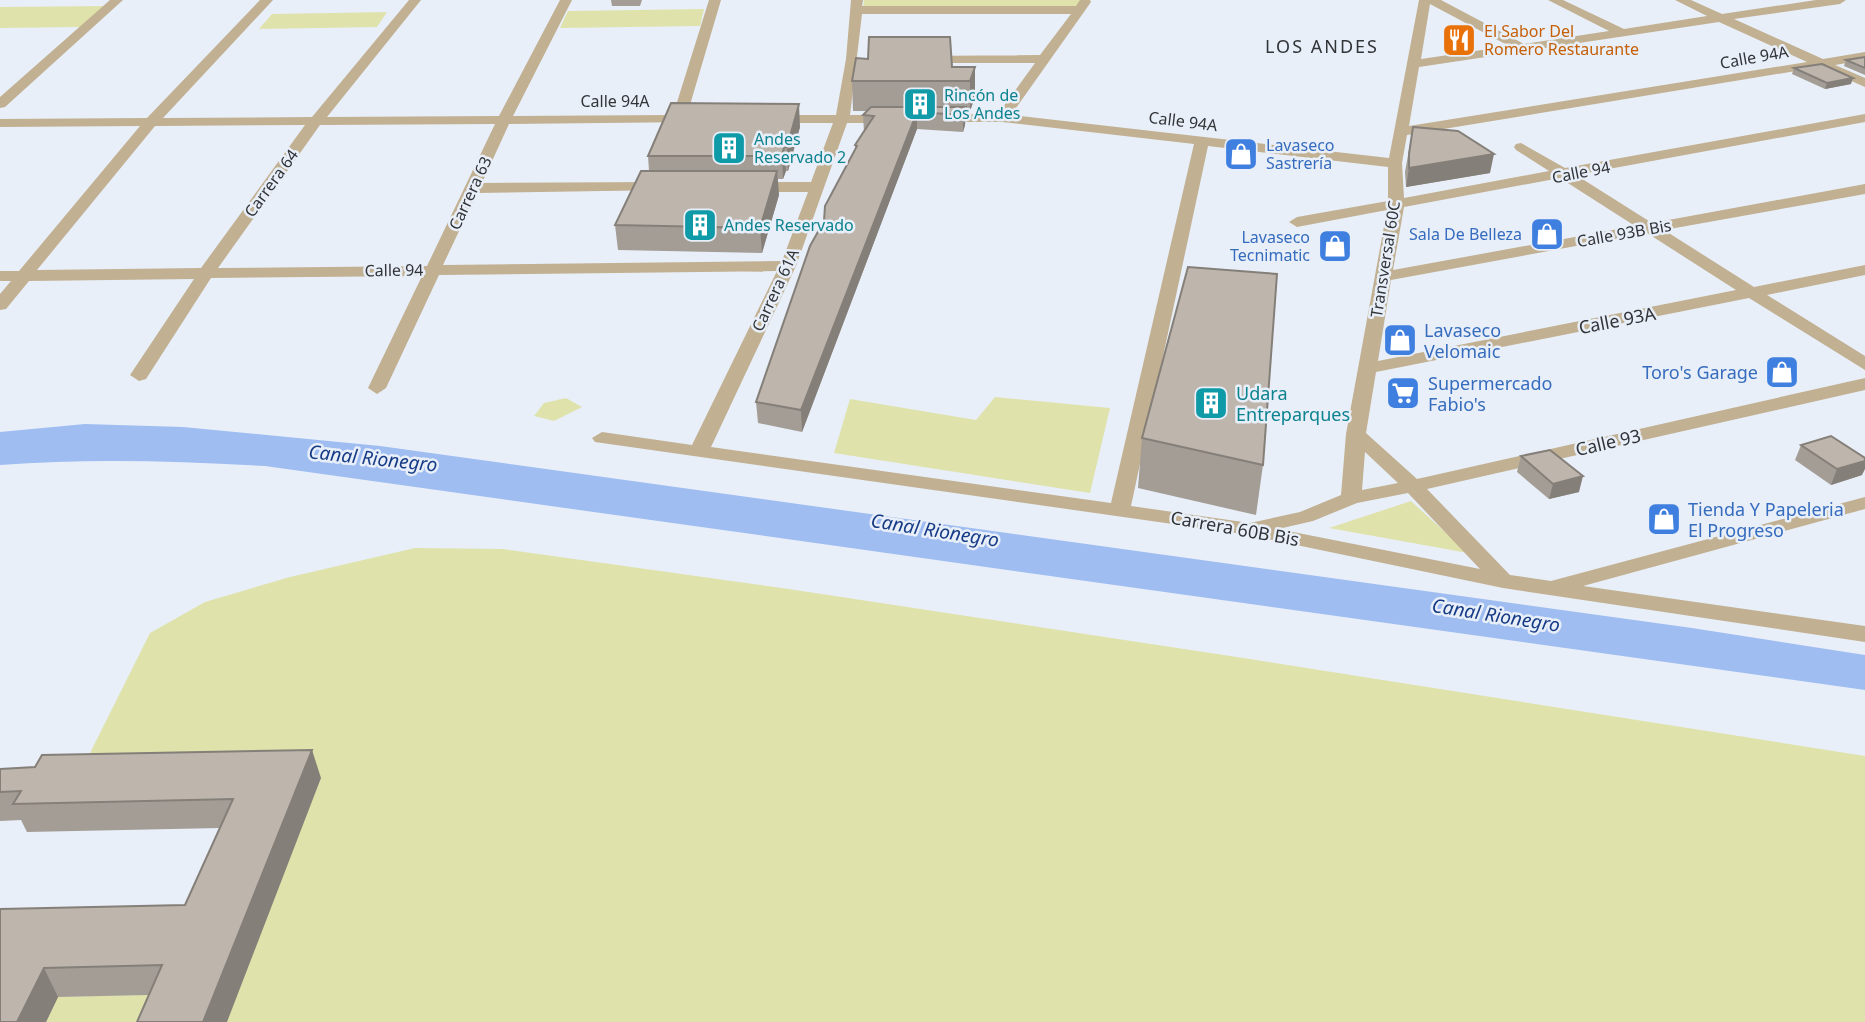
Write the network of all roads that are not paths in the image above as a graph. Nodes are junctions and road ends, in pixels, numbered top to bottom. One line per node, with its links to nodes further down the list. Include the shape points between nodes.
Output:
1 (117, 0): 23 (street)
2 (267, 0): 32 (street)
3 (415, 0): 31 (street, Carrera 64)
4 (566, 0): 24 (street, Carrera 63)
5 (715, 0): 27 (street)
6 (1425, 0): 21 (street, Transversal 60C)
7 (1432, 0): 16 (street)
8 (1554, 0): 15 (street)
9 (1681, 0): 14 (street)
10 (1840, 0): 11 (street)
11 (1804, 2): 14 (street)
12 (856, 5): 13 (street); 30 (street, Carrera 61A, via 858,59)
13 (1083, 5): 19 (street)
14 (1721, 18): 15 (street); 20 (street)
15 (1621, 32): 16 (street)
16 (1521, 47): 21 (street)
17 (1865, 56): 20 (street, Calle 94A)
18 (906, 59): 19 (street)
19 (1043, 59): 25 (street)
20 (1823, 63): 22 (street); 34 (street, Calle 94A)
21 (1413, 64): 34 (street, Transversal 60C)
22 (1865, 83)
23 (0, 104)
24 (505, 118): 27 (street, Calle 94A); 31 (street, Calle 94A); 42 (street, Carrera 63)
25 (1002, 118): 30 (street, Calle 94A); 35 (street, Calle 94A)
26 (1865, 118): 38 (street, Calle 94)
27 (679, 119): 28 (street, Calle 94A)
28 (706, 119)
29 (760, 119): 30 (street, Calle 94A)
30 (842, 119): 41 (street, Carrera 61A)
31 (317, 120): 32 (street, Calle 94A); 50 (street, Carrera 64)
32 (151, 122): 33 (street, Calle 94A); 51 (street)
33 (0, 123)
34 (1401, 132): 37 (street, Transversal 60C)
35 (1202, 141): 37 (street, Calle 94A); 67 (street)
36 (1521, 147): 38 (street)
37 (1395, 163): 44 (street, Transversal 60C)
38 (1567, 174): 44 (street, Calle 94); 46 (street)
39 (680, 187): 42 (street)
40 (735, 187): 41 (street)
41 (818, 187): 47 (street, Carrera 61A)
42 (472, 188): 48 (street, Carrera 63)
43 (1865, 189): 46 (street, Calle 93B Bis)
44 (1395, 206): 45 (street, Calle 94); 53 (street, Transversal 60C)
45 (1297, 222)
46 (1653, 228): 53 (street, Calle 93B Bis); 54 (street)
47 (788, 266): 48 (street, Calle 94); 63 (street, Carrera 61A)
48 (435, 270): 50 (street, Calle 94); 60 (street, Carrera 63)
49 (1865, 270): 54 (street, Calle 93A)
50 (205, 272): 51 (street, Calle 94); 58 (street, Carrera 64)
51 (24, 275): 52 (street, Calle 94); 55 (street)
52 (0, 276)
53 (1382, 277): 57 (street, Transversal 60C)
54 (1756, 293): 56 (street); 57 (street, Calle 93A)
55 (0, 304)
56 (1865, 364)
57 (1369, 368): 61 (street, Transversal 60C)
58 (139, 374)
59 (1865, 384): 64 (street, Calle 93)
60 (377, 388)
61 (1356, 434): 64 (street); 65 (street, Transversal 60C)
62 (602, 438): 63 (street, Carrera 60B Bis)
63 (699, 451): 67 (street, Carrera 60B Bis)
64 (1413, 486): 65 (street, Calle 93); 69 (street)
65 (1351, 498): 68 (street, via 1306,517)
66 (1865, 503): 70 (street)
67 (1120, 509): 68 (street, Carrera 60B Bis)
68 (1243, 528): 69 (street, Carrera 60B Bis)
69 (1503, 581): 70 (street, Carrera 60B Bis)
70 (1551, 588): 71 (street, Carrera 60B Bis)
71 (1865, 634)

